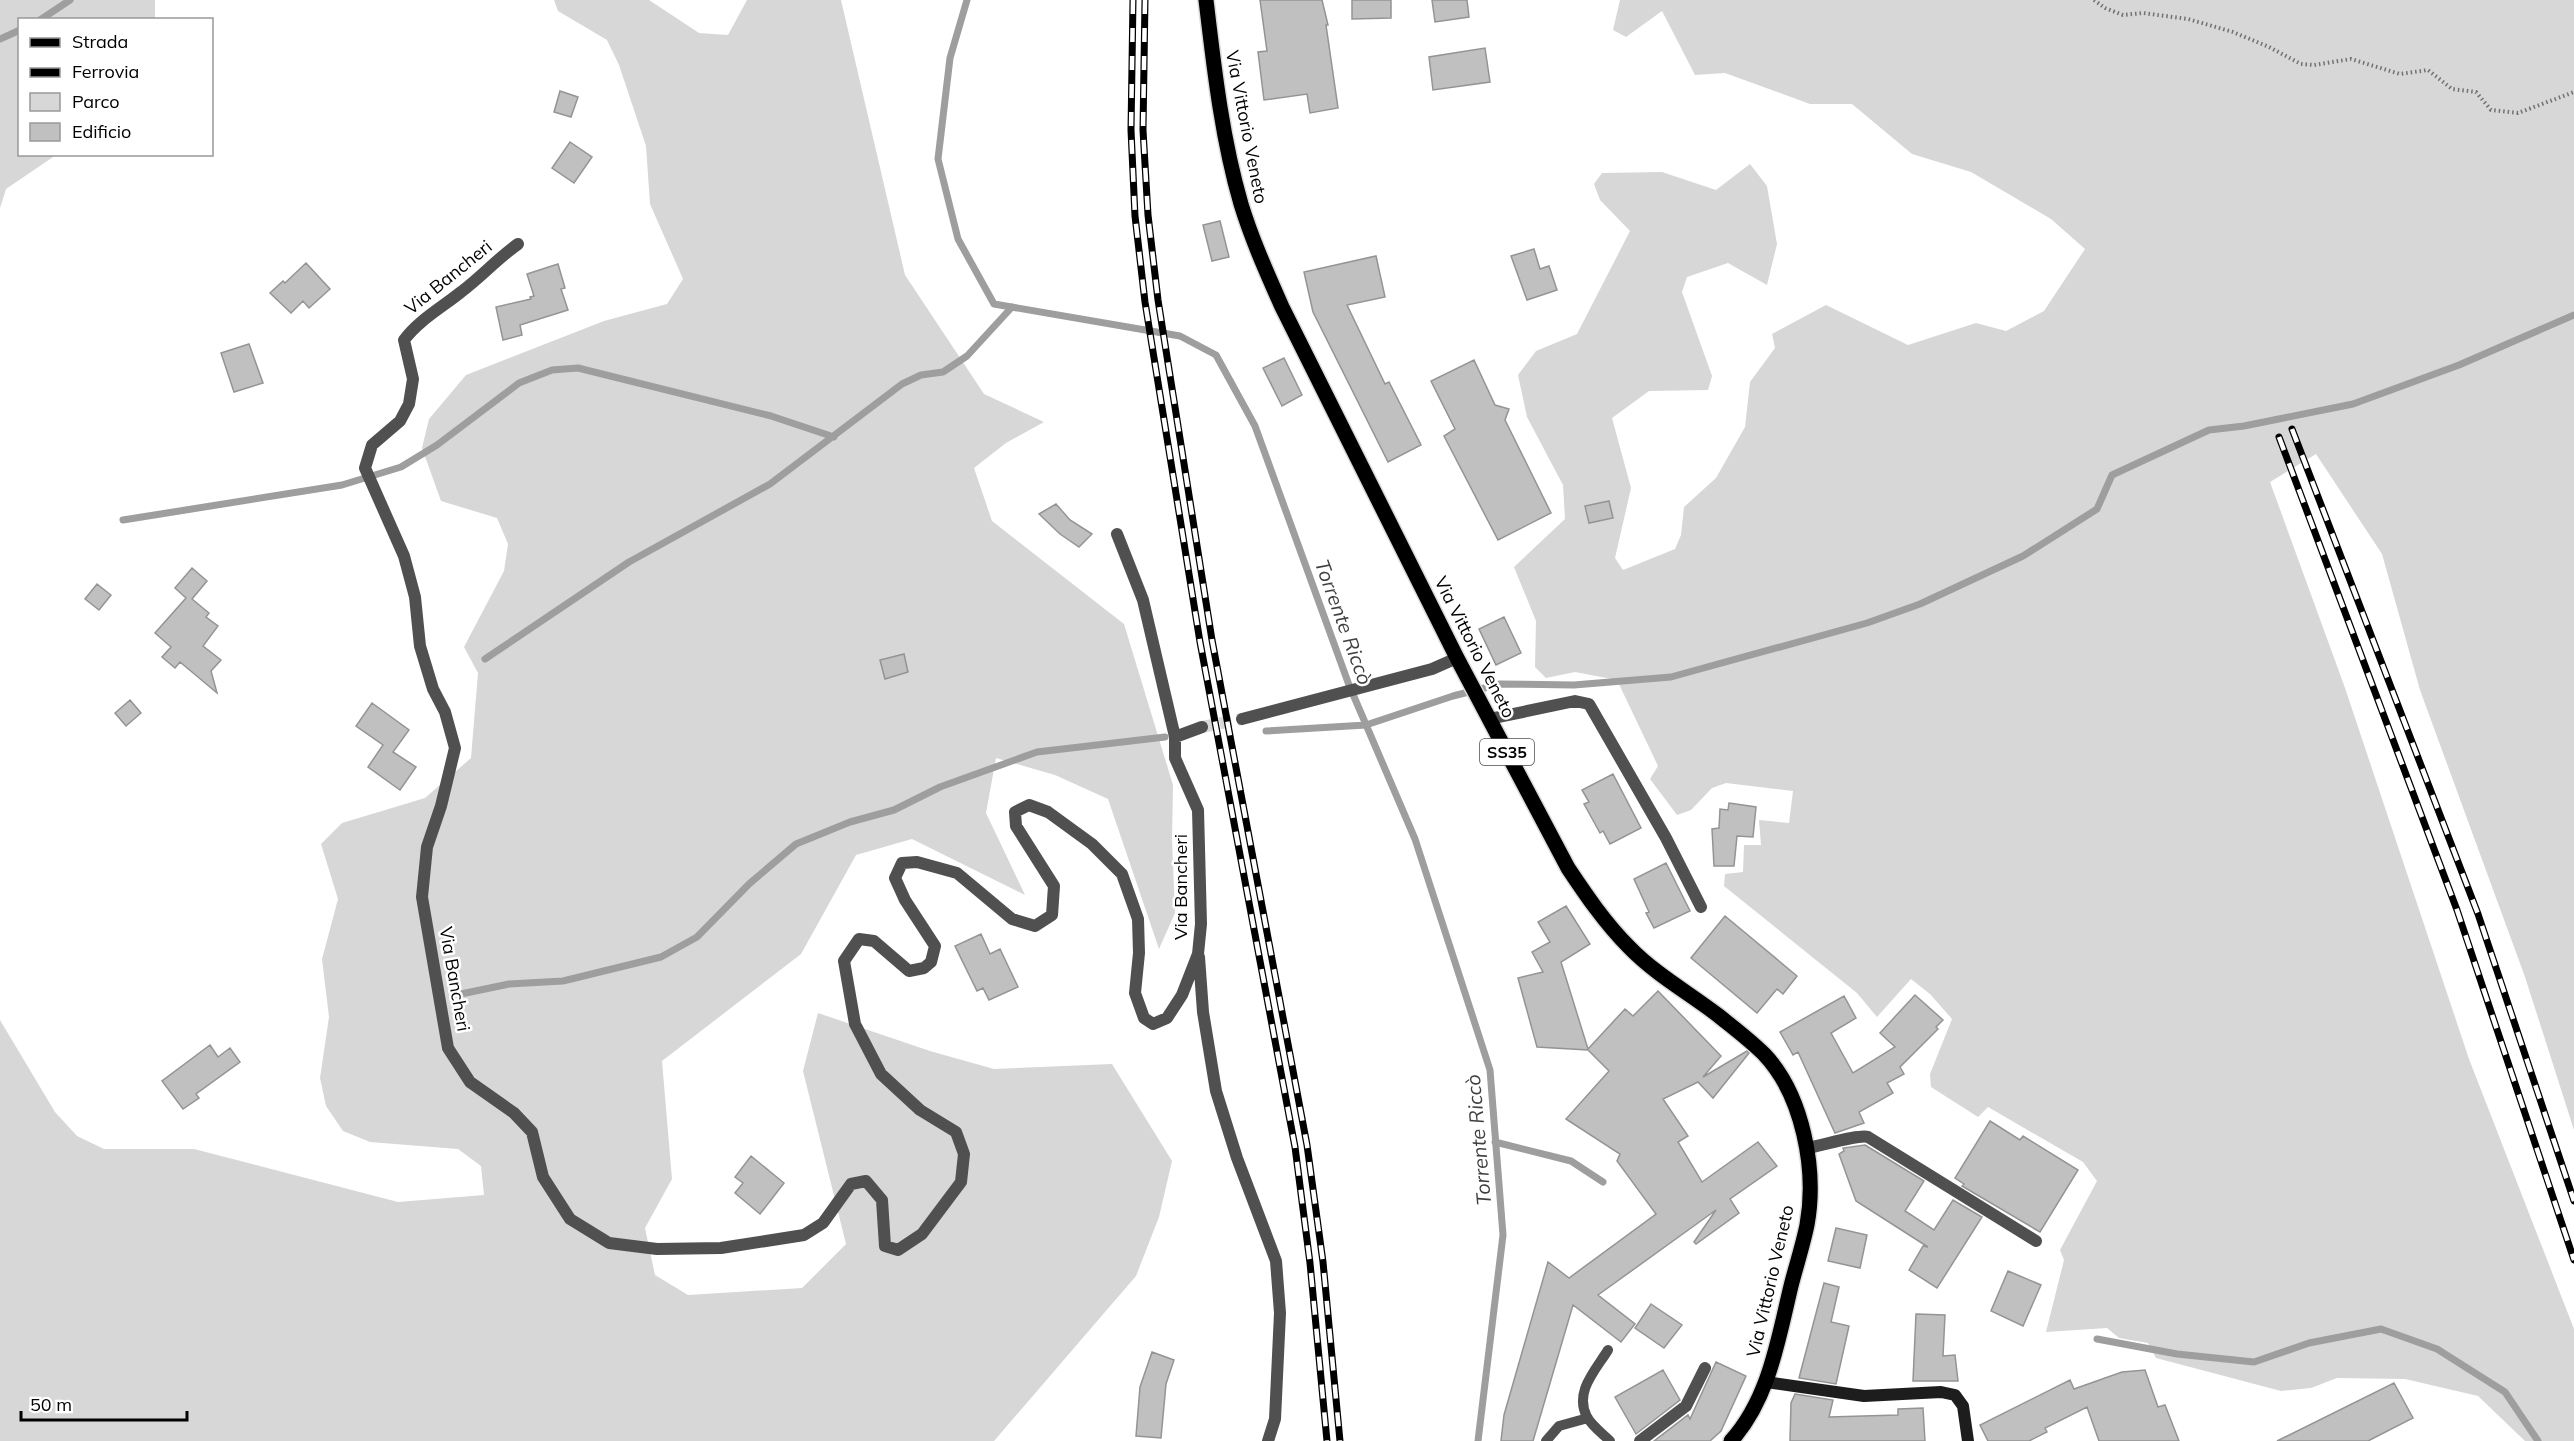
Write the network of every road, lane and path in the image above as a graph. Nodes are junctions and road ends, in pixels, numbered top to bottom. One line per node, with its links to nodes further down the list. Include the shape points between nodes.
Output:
1 (1206, 0): 6 (main road, Via Vittorio Veneto / SS35, via 1231,165 1257,250)
2 (2094, 0): 3 (path, via 2123,15 2143,13 2188,19 2233,32 2301,64 2351,59 2400,74 2428,70 2452,89 2476,92 2491,110 2518,112)
3 (2574, 92)
4 (518, 244): 12 (street, Via Bancheri, via 414,327 404,340 413,379 409,404 400,421 372,445 365,468 404,556 415,597 420,646 455,748 427,847 422,897 448,1048 470,1082 514,1113 532,1132 543,1177 570,1219 609,1244 657,1249 721,1248 804,1235 823,1223 851,1184 866,1181 882,1200 885,1246 898,1250 922,1234 961,1182 964,1154 956,1132 920,1110 881,1074 855,1024 844,961 859,939 874,941 909,971 931,963 935,946 895,878 902,862 957,873 1012,919 1035,926 1052,915 1054,886 1016,826 1015,812 1029,805 1048,812 1092,844 1122,874 1138,919 1135,993 1144,1018 1153,1024 1167,1018 1182,995)
5 (1117, 534): 10 (street, Via Bancheri, via 1143,600)
6 (1457, 658): 7 (street, via 1432,669); 8 (main road, Via Vittorio Veneto / SS35)
7 (1242, 719)
8 (1489, 719): 11 (street, via 1575,701 1589,704); 13 (main road, Via Vittorio Veneto / SS35, via 1586,896 1629,947 1657,972 1765,1055 1797,1113)
9 (1202, 727): 10 (street)
10 (1175, 737): 12 (street, Via Bancheri, via 1175,758 1198,810)
11 (1701, 907)
12 (1198, 954): 19 (street, via 1215,1091 1276,1261 1280,1313 1275,1419)
13 (1807, 1148): 14 (street, via 1859,1135 1868,1137); 17 (main road, Via Vittorio Veneto / SS35, via 1807,1224)
14 (2036, 1241)
15 (1608, 1350): 18 (lane, via 1584,1387 1582,1401)
16 (1705, 1368): 22 (street, via 1686,1406)
17 (1766, 1382): 23 (main road, Via Vittorio Veneto / SS35); 24 (street, via 1864,1396 1941,1392 1955,1395 1963,1406)
18 (1588, 1419): 20 (lane, via 1559,1426); 21 (lane)
19 (1268, 1441)
20 (1546, 1441)
21 (1610, 1441)
22 (1640, 1441)
23 (1731, 1441)
24 (1968, 1441)

